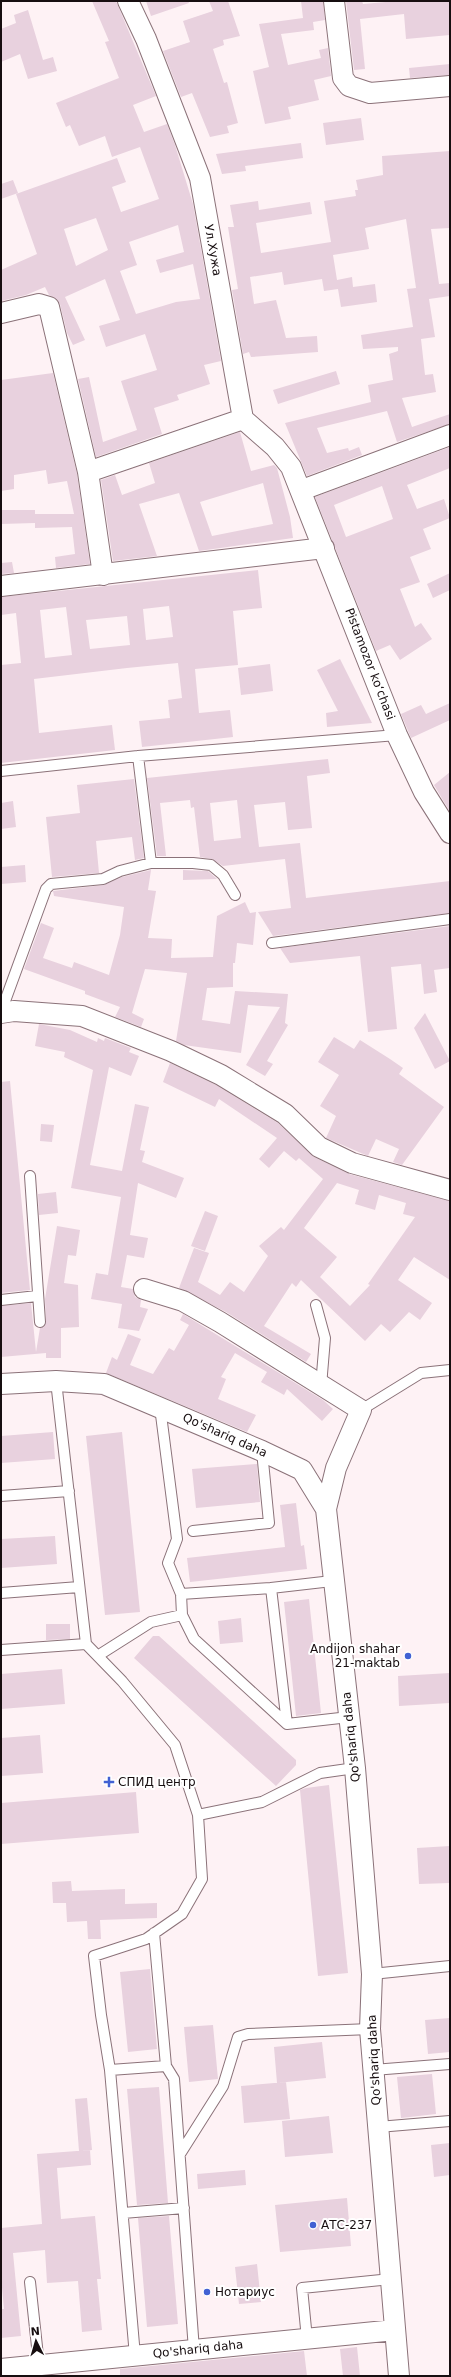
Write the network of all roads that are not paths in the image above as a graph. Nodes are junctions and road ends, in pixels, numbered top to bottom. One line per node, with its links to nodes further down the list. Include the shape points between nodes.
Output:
1 (128, 1): 5 (street, Ул.Хужа, via 146,39 200,178)
2 (334, 1): 3 (street, via 343,78 349,86 370,93)
3 (450, 86)
4 (1, 313): 7 (street, via 39,304 48,307)
5 (243, 419): 7 (street); 8 (street, via 279,452 291,467)
6 (450, 435): 8 (street)
7 (88, 472): 10 (street)
8 (302, 490): 9 (street, Pistamozor koʻchasi)
9 (324, 548): 10 (street); 12 (street, Pistamozor koʻchasi)
10 (103, 575): 11 (street)
11 (1, 586)
12 (397, 735): 13 (lane); 15 (street, Pistamozor koʻchasi, via 424,792)
13 (138, 756): 14 (lane); 16 (lane)
14 (1, 771)
15 (450, 833)
16 (151, 864): 17 (lane, via 211,864 223,875); 20 (lane, via 120,871 103,879 51,884 46,889)
17 (235, 896)
18 (450, 919): 19 (lane)
19 (272, 943)
20 (1, 1012): 22 (street, via 82,1016 171,1051 221,1075 285,1114 319,1147 352,1164)
21 (30, 1176): 24 (lane)
22 (450, 1190)
23 (144, 1289): 31 (street, via 182,1301)
24 (36, 1296): 25 (lane); 27 (lane)
25 (1, 1300)
26 (316, 1305): 31 (lane, via 326,1338)
27 (40, 1322)
28 (450, 1370): 33 (lane, via 421,1373)
29 (56, 1381): 30 (street, Qo'shariq daha); 32 (street, Qo'shariq daha, via 104,1384); 35 (lane)
30 (1, 1384)
31 (321, 1386): 33 (street)
32 (160, 1407): 34 (street, Qo'shariq daha); 43 (lane, via 177,1539 168,1564)
33 (361, 1410): 37 (street, via 336,1468)
34 (262, 1451): 37 (street, Qo'shariq daha, via 302,1470); 38 (lane, via 270,1523)
35 (69, 1491): 36 (lane); 40 (lane)
36 (1, 1496)
37 (326, 1509): 39 (street, Qo'shariq daha)
38 (193, 1531)
39 (332, 1581): 41 (lane); 48 (street, Qo'shariq daha)
40 (79, 1587): 42 (lane); 45 (lane)
41 (271, 1588): 43 (lane); 49 (lane)
42 (1, 1594)
43 (181, 1594): 44 (lane)
44 (182, 1615): 47 (lane, via 151,1622); 49 (lane, via 194,1639)
45 (86, 1644): 46 (lane); 47 (lane)
46 (1, 1650)
47 (99, 1655): 51 (lane, via 175,1745)
48 (349, 1717): 49 (lane); 50 (street, Qo'shariq daha)
49 (287, 1724)
50 (355, 1768): 51 (lane, via 320,1773 262,1802); 54 (street, Qo'shariq daha)
51 (198, 1815): 52 (lane, via 202,1879 182,1914)
52 (154, 1933): 57 (lane); 58 (lane, via 146,1939 94,1956)
53 (450, 1966): 54 (lane)
54 (372, 1974): 55 (street, Qo'shariq daha)
55 (370, 2028): 59 (street, Qo'shariq daha); 62 (lane, via 248,2034 238,2037 223,2086)
56 (450, 2064): 59 (lane)
57 (166, 2066): 58 (lane); 62 (lane, via 174,2079)
58 (110, 2070): 64 (lane)
59 (373, 2070): 61 (street, Qo'shariq daha)
60 (450, 2121): 61 (lane)
61 (378, 2127): 65 (street, Qo'shariq daha)
62 (180, 2154): 63 (lane)
63 (184, 2208): 64 (lane); 69 (lane)
64 (123, 2213): 70 (lane)
65 (391, 2279): 67 (street, Qo'shariq daha); 68 (lane, via 302,2288)
66 (30, 2282): 71 (lane)
67 (395, 2330): 68 (street, Qo'shariq daha); 73 (street, Qo'shariq daha)
68 (307, 2339): 69 (street, Qo'shariq daha)
69 (194, 2350): 70 (street, Qo'shariq daha)
70 (135, 2356): 71 (street, Qo'shariq daha)
71 (39, 2365): 72 (street, Qo'shariq daha)
72 (1, 2369)
73 (399, 2376)

